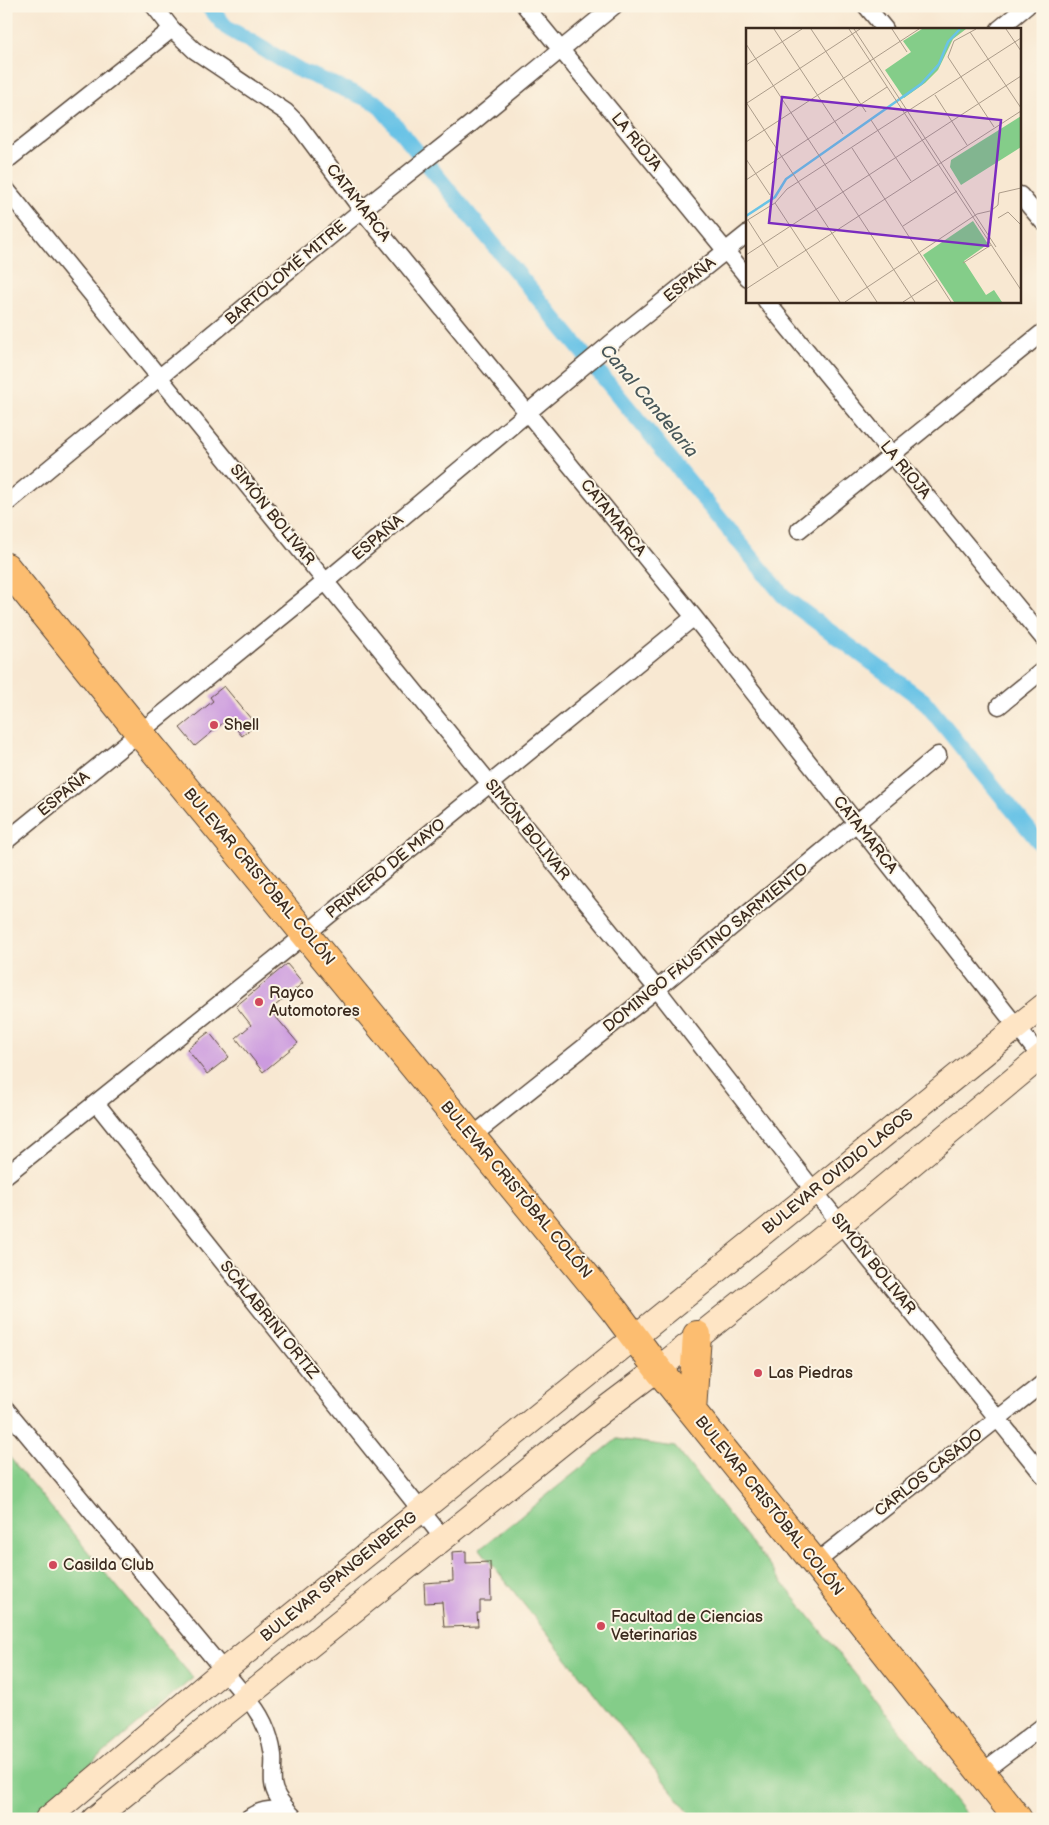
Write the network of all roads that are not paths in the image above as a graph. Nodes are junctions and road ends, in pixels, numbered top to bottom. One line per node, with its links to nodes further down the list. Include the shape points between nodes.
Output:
1 (154, 6): 8 (street, CATAMARCA)
2 (525, 6): 9 (street, LA RIOJA)
3 (614, 6): 9 (street, BARTOLOMÉ MITRE)
4 (866, 6): 6 (street)
5 (1027, 6): 7 (street)
6 (884, 28)
7 (1000, 28)
8 (172, 29): 10 (street); 13 (street, CATAMARCA, via 194,50 286,112)
9 (560, 50): 13 (street, BARTOLOMÉ MITRE); 16 (street, LA RIOJA)
10 (6, 161)
11 (6, 189): 20 (street, SIMÓN BOLIVAR)
12 (1022, 197): 14 (street)
13 (362, 210): 20 (street, BARTOLOMÉ MITRE); 21 (street, CATAMARCA)
14 (1043, 222)
15 (746, 235): 16 (street, ESPAÑA)
16 (726, 251): 17 (street, LA RIOJA); 21 (street, ESPAÑA)
17 (746, 276)
18 (767, 302): 22 (street, LA RIOJA)
19 (1043, 332): 22 (street)
20 (160, 378): 23 (street, BARTOLOMÉ MITRE); 26 (street, SIMÓN BOLIVAR)
21 (528, 413): 26 (street, ESPAÑA); 27 (street, CATAMARCA)
22 (892, 454): 24 (street); 28 (street, LA RIOJA)
23 (6, 504)
24 (798, 530)
25 (6, 567): 31 (highway, BULEVAR CRISTÓBAL COLÓN)
26 (325, 582): 31 (street, ESPAÑA); 33 (street, SIMÓN BOLIVAR)
27 (694, 618): 33 (street, PRIMERO DE MAYO); 34 (street, CATAMARCA)
28 (1043, 638)
29 (1043, 670): 30 (street)
30 (999, 706)
31 (139, 732): 35 (street, ESPAÑA); 36 (highway, BULEVAR CRISTÓBAL COLÓN)
32 (938, 755): 34 (street, DOMINGO FAUSTINO SARMIENTO)
33 (489, 785): 36 (street, PRIMERO DE MAYO); 37 (street, SIMÓN BOLIVAR)
34 (856, 824): 37 (street, DOMINGO FAUSTINO SARMIENTO); 39 (street, CATAMARCA)
35 (6, 841)
36 (306, 934): 41 (street, PRIMERO DE MAYO); 42 (highway, BULEVAR CRISTÓBAL COLÓN)
37 (657, 989): 42 (street, DOMINGO FAUSTINO SARMIENTO); 44 (street, SIMÓN BOLIVAR)
38 (1043, 1006): 39 (main road, BULEVAR OVIDIO LAGOS)
39 (1017, 1026): 40 (street, CATAMARCA); 44 (main road, BULEVAR OVIDIO LAGOS)
40 (1042, 1058): 45 (main road)
41 (96, 1103): 43 (street, PRIMERO DE MAYO); 54 (street, SCALABRINI ORTIZ)
42 (471, 1137): 47 (highway, BULEVAR CRISTÓBAL COLÓN)
43 (6, 1174)
44 (814, 1191): 45 (street, SIMÓN BOLIVAR); 47 (main road, BULEVAR OVIDIO LAGOS)
45 (841, 1223): 46 (main road); 52 (street, SIMÓN BOLIVAR)
46 (697, 1335): 48 (main road); 51 (highway)
47 (634, 1338): 48 (highway, BULEVAR CRISTÓBAL COLÓN); 54 (main road, BULEVAR SPANGENBERG)
48 (658, 1369): 51 (highway, BULEVAR CRISTÓBAL COLÓN); 55 (main road, BULEVAR SPANGENBERG)
49 (1043, 1383): 52 (street, CARLOS CASADO)
50 (6, 1409): 57 (street)
51 (692, 1411): 56 (highway, BULEVAR CRISTÓBAL COLÓN)
52 (997, 1419): 53 (street, SIMÓN BOLIVAR); 56 (street, CARLOS CASADO)
53 (1043, 1475)
54 (421, 1510): 55 (street, SCALABRINI ORTIZ); 57 (main road, BULEVAR SPANGENBERG)
55 (443, 1538): 58 (main road, BULEVAR SPANGENBERG)
56 (816, 1563): 60 (highway, BULEVAR CRISTÓBAL COLÓN)
57 (223, 1670): 58 (street); 64 (main road, BULEVAR SPANGENBERG)
58 (245, 1696): 61 (street, via 257,1709 267,1730 273,1756); 65 (main road, BULEVAR SPANGENBERG)
59 (1043, 1726): 60 (street)
60 (981, 1773): 66 (highway, BULEVAR CRISTÓBAL COLÓN)
61 (273, 1784): 62 (street, via 267,1799); 63 (street, via 280,1800)
62 (252, 1815): 63 (street, via 274,1809)
63 (293, 1816)
64 (47, 1819)
65 (94, 1819)
66 (1018, 1819)

